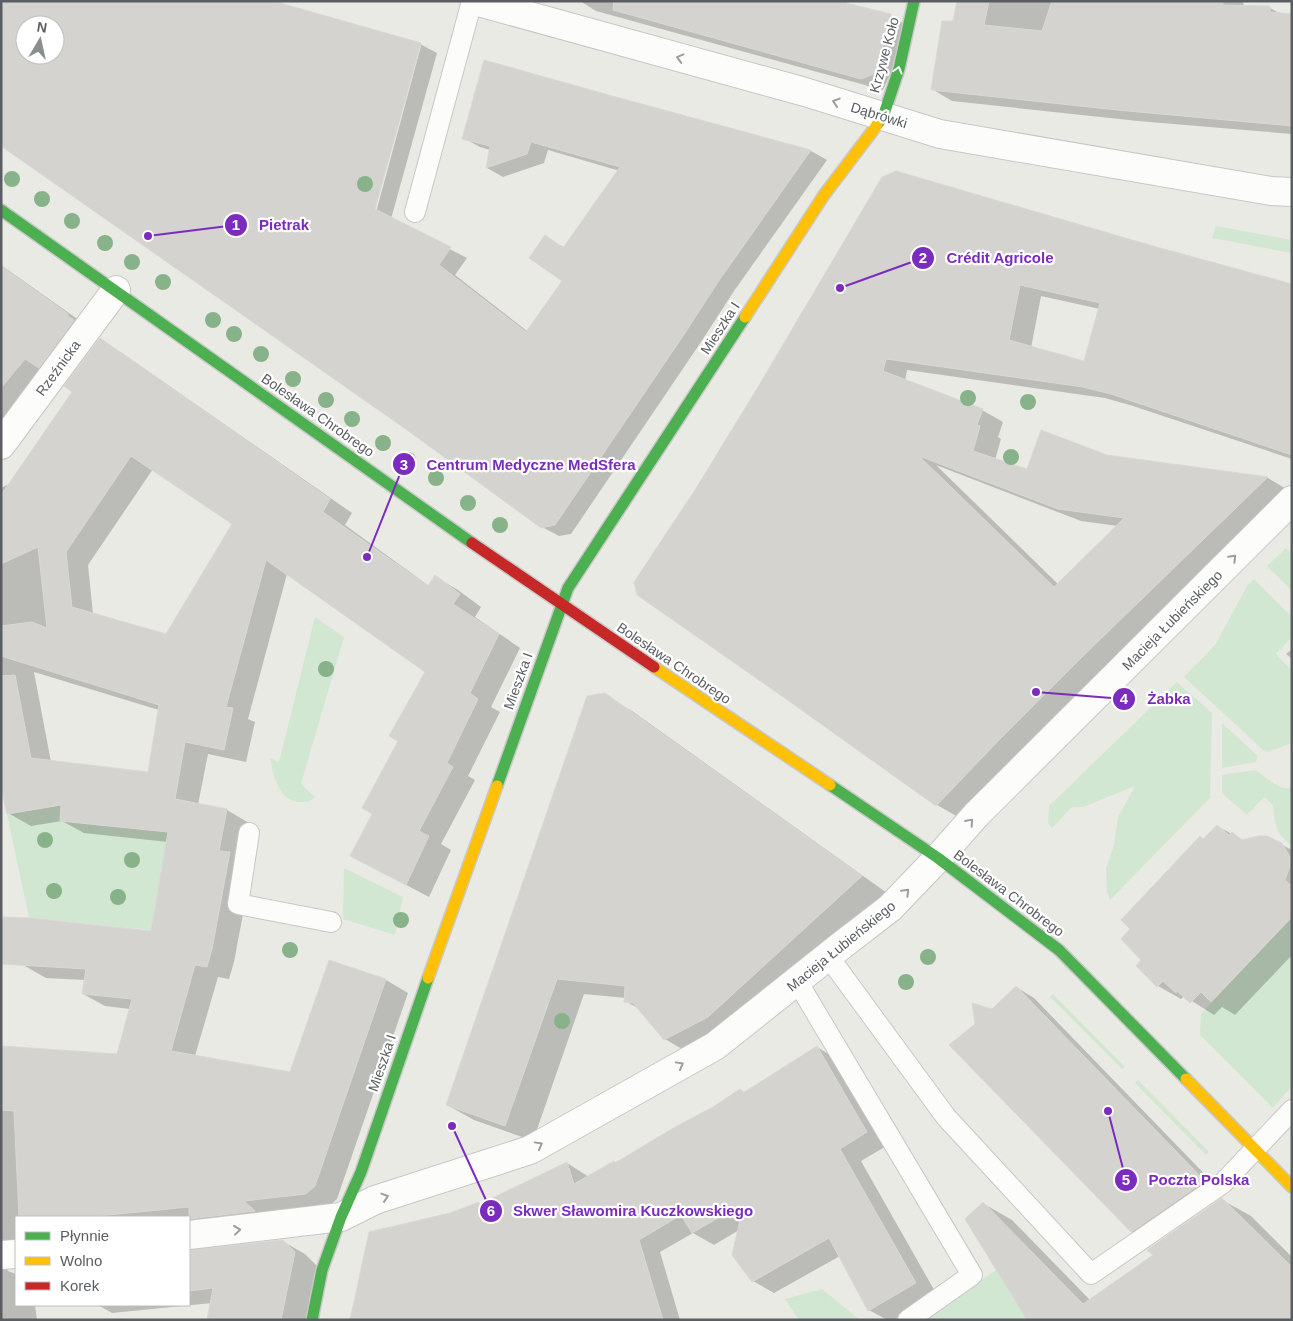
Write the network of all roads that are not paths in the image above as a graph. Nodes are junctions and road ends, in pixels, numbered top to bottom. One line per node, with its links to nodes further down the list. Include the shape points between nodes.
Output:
1 (473, 1): 3 (street, Dąbrówki); 7 (lane)
2 (914, 1): 4 (street, Krzywe Koło, one-way to 2, via 899,69)
3 (516, 6): 4 (street, Dąbrówki, one-way to 3)
4 (883, 116): 5 (street, Dąbrówki, via 940,134); 11 (street, Mieszka I, via 824,195 568,588)
5 (1292, 192)
6 (1, 210): 8 (street, Bolesława Chrobrego)
7 (415, 212)
8 (116, 290): 9 (street, Rzeźnicka); 11 (street, Bolesława Chrobrego)
9 (1, 445)
10 (1288, 509): 13 (street, Macieja Łubieńskiego, one-way to 10, via 976,815)
11 (561, 604): 13 (street, Bolesława Chrobrego); 20 (street, Mieszka I, via 361,1172)
12 (249, 833): 14 (lane, via 238,904)
13 (938, 858): 15 (street, Macieja Łubieńskiego, one-way to 13, via 890,908); 18 (street, Bolesława Chrobrego, via 1058,950)
14 (331, 922)
15 (828, 956): 16 (street, Macieja Łubieńskiego); 18 (lane, via 946,1117 1091,1274 1223,1183)
16 (797, 981): 20 (street, Macieja Łubieńskiego, one-way to 16, via 375,1200 530,1150 715,1046); 25 (lane, via 972,1275)
17 (1292, 1110): 18 (lane)
18 (1254, 1149): 19 (street, Bolesława Chrobrego)
19 (1292, 1187)
20 (341, 1217): 21 (street, Macieja Łubieńskiego, one-way to 20); 24 (street, Mieszka I, via 322,1270)
21 (190, 1236)
22 (15, 1254): 23 (street)
23 (1, 1255)
24 (312, 1320)
25 (908, 1320)

